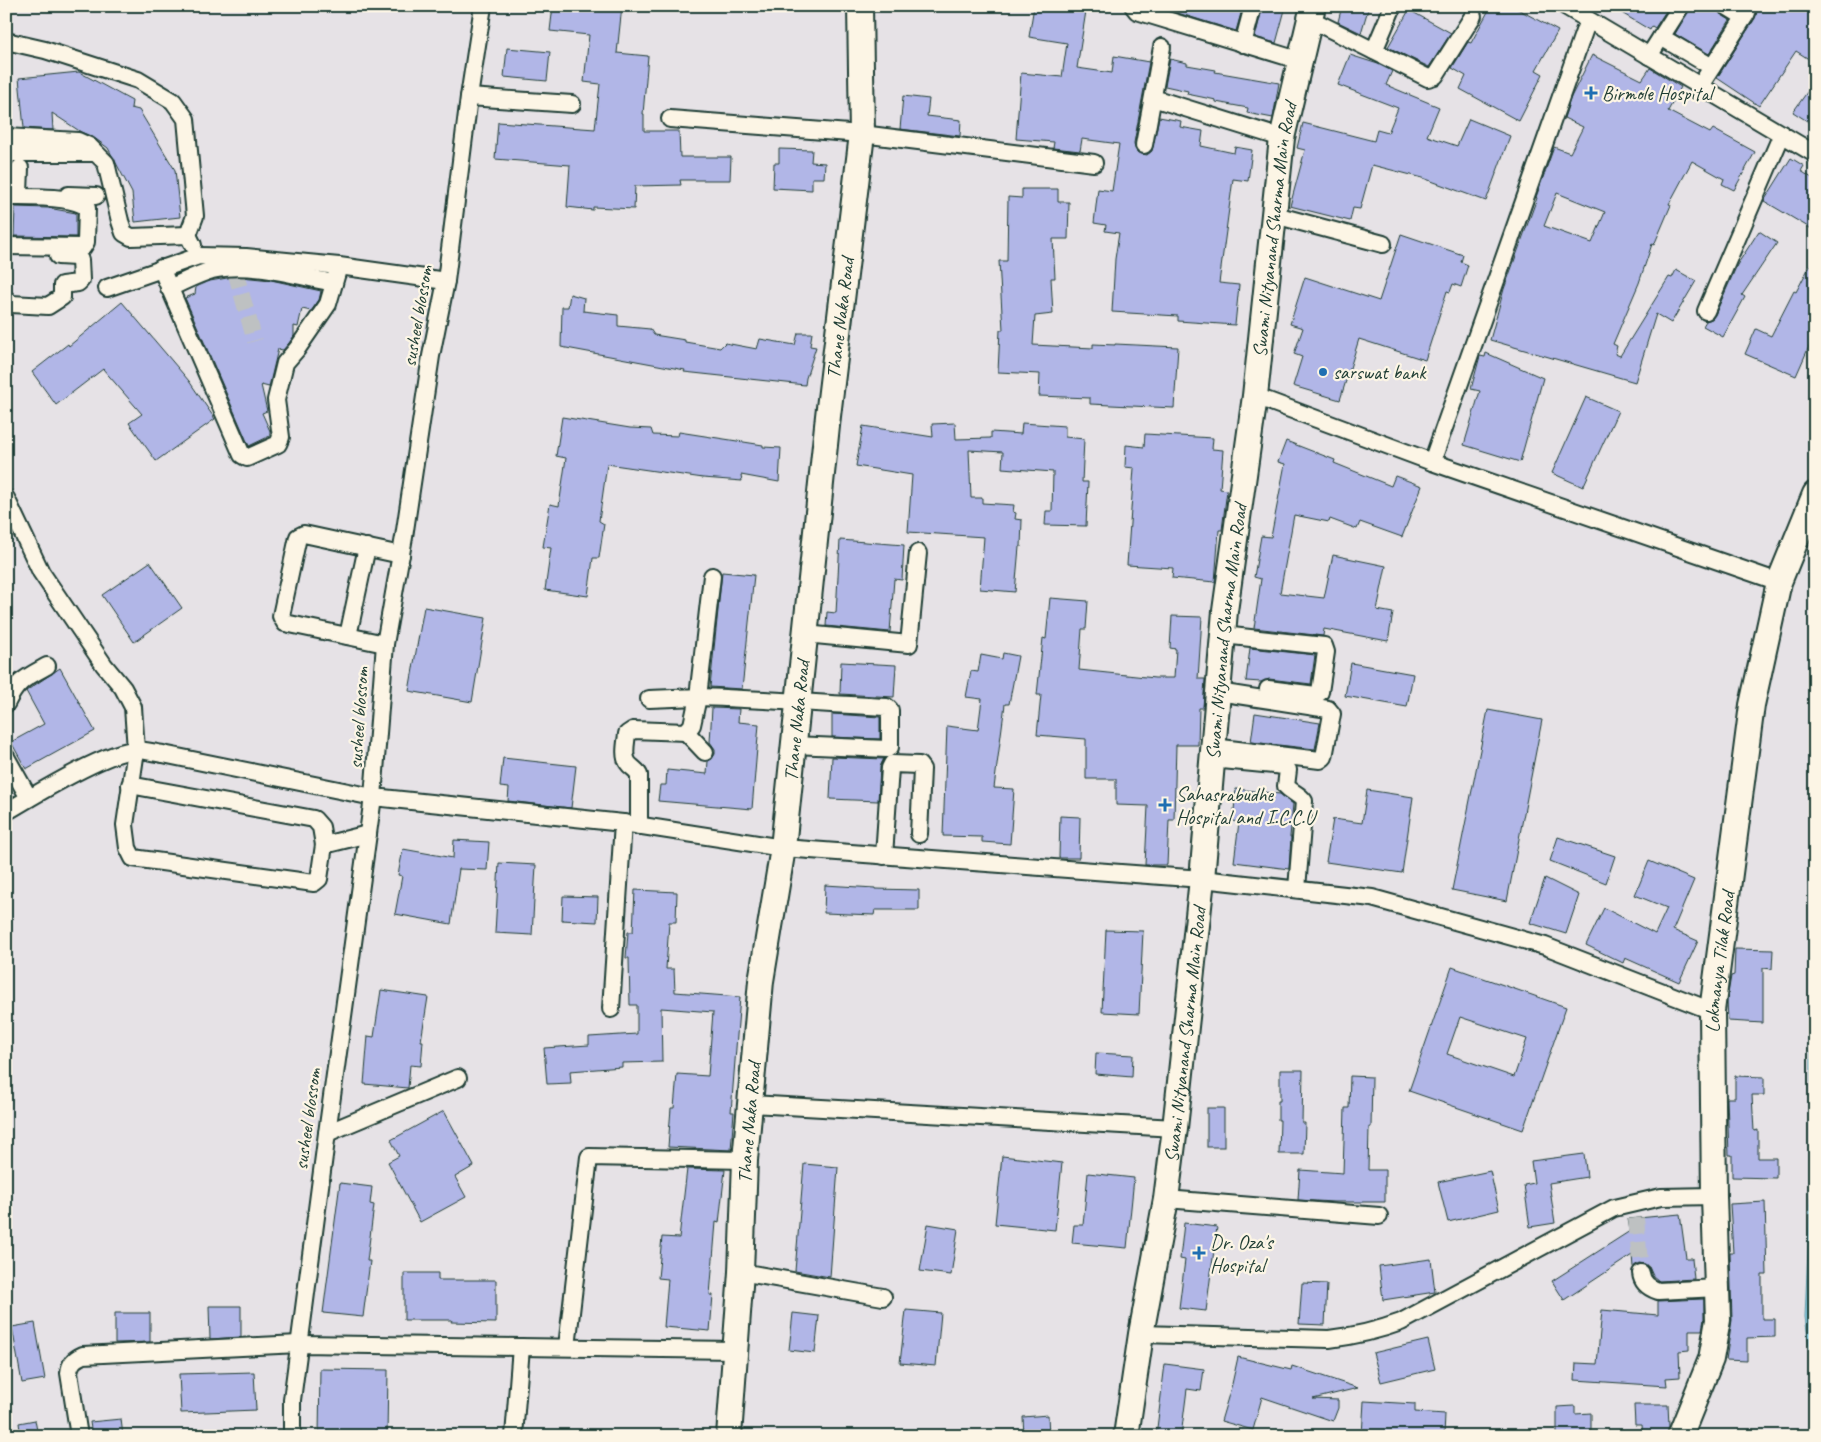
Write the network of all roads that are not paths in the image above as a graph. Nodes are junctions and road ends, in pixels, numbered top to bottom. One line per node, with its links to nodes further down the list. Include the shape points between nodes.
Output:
1 (483, 6): 21 (street, susheel blossom)
2 (860, 6): 25 (street, Thane Naka Road)
3 (1133, 6): 14 (street, via 1137,11)
4 (1253, 6): 14 (street)
5 (1393, 6): 16 (street)
6 (1565, 6): 11 (street)
7 (1681, 6): 12 (street)
8 (1726, 6): 19 (street, via 1745,15)
9 (1312, 13): 16 (street); 18 (street, Swami Nityanand Sharma Main Road)
10 (1473, 16): 16 (street, via 1435,76 1428,78)
11 (1588, 20): 17 (street); 52 (street)
12 (1661, 37): 17 (street); 19 (street)
13 (6, 41): 38 (street, via 138,80 173,102 186,119 195,216)
14 (1243, 44): 18 (street)
15 (1162, 47): 22 (street)
16 (1374, 51)
17 (1649, 56): 20 (street)
18 (1301, 61): 28 (street, Swami Nityanand Sharma Main Road)
19 (1712, 67): 20 (street)
20 (1700, 86): 26 (street)
21 (469, 97): 23 (street); 45 (street, susheel blossom)
22 (1154, 98): 28 (street); 29 (street)
23 (572, 104)
24 (670, 119): 25 (street)
25 (862, 134): 33 (street); 60 (street, Thane Naka Road)
26 (1782, 134): 32 (street); 50 (street)
27 (6, 138): 31 (street, via 78,141)
28 (1282, 138): 37 (street, Swami Nityanand Sharma Main Road)
29 (1144, 145)
30 (6, 153): 31 (street)
31 (96, 153): 38 (street, via 106,163 124,233 132,237)
32 (1815, 154)
33 (1094, 163)
34 (20, 168): 35 (street)
35 (11, 194): 36 (street); 40 (street, via 82,204 87,208 86,242 83,247)
36 (96, 196)
37 (1275, 215): 39 (street); 51 (street, Swami Nityanand Sharma Main Road)
38 (188, 236): 42 (street)
39 (1383, 244)
40 (6, 246)
41 (6, 254): 49 (street, via 76,257 80,260 81,280 62,285 62,297 48,306 11,304)
42 (199, 256): 43 (street); 44 (street)
43 (339, 266): 45 (street); 46 (street)
44 (160, 268): 47 (street); 48 (street)
45 (446, 281): 57 (street, susheel blossom, via 431,356)
46 (334, 283): 48 (street, via 251,268 212,270); 48 (street, via 328,304 285,363 276,400 281,437 278,444 247,458 242,454)
47 (107, 288)
48 (169, 288)
49 (6, 299)
50 (1706, 310)
51 (1255, 396): 52 (street); 62 (street, Swami Nityanand Sharma Main Road)
52 (1432, 462): 59 (street)
53 (1815, 494): 59 (street, Lokmanya Tilak Road)
54 (6, 498): 72 (street, via 41,572 123,688 133,708)
55 (367, 548): 57 (street); 61 (street); 61 (street, via 304,534 298,538 281,616 285,623)
56 (918, 553): 60 (street, via 909,644)
57 (401, 555): 63 (street, susheel blossom)
58 (712, 576): 66 (street)
59 (1779, 582): 90 (street, Lokmanya Tilak Road, via 1752,705)
60 (805, 634): 68 (street, Thane Naka Road)
61 (348, 636): 63 (street)
62 (1223, 636): 65 (street, Swami Nityanand Sharma Main Road); 65 (street, via 1324,646 1326,652 1320,692 1316,695)
63 (385, 644): 77 (street, susheel blossom)
64 (46, 666): 69 (street, via 23,679)
65 (1218, 687): 74 (street, Swami Nityanand Sharma Main Road); 74 (street, via 1328,709 1332,714 1324,757 1320,760)
66 (698, 697): 67 (street); 68 (street); 70 (street, via 692,725)
67 (649, 699)
68 (798, 703): 71 (street, Thane Naka Road); 71 (street, via 887,707 890,710 890,747)
69 (6, 704)
70 (686, 732): 73 (street); 81 (street, via 632,730 627,734 625,757 639,775)
71 (793, 745): 85 (street, Thane Naka Road)
72 (136, 750): 76 (street); 77 (street); 78 (street, via 95,764)
73 (705, 752)
74 (1213, 753): 87 (street, Swami Nityanand Sharma Main Road); 88 (street, via 1284,766 1288,770 1286,786 1304,801)
75 (6, 757): 78 (street)
76 (130, 785): 84 (street, via 314,819 320,827); 84 (street, via 124,825 133,858 314,883 319,879)
77 (374, 797): 80 (street); 82 (street, susheel blossom)
78 (29, 798): 79 (street)
79 (6, 812)
80 (623, 823): 81 (street); 89 (street)
81 (639, 826): 85 (street)
82 (368, 834): 84 (street); 94 (street, susheel blossom)
83 (919, 834): 86 (street, via 922,769 919,765 892,764)
84 (324, 845)
85 (783, 848): 86 (street); 92 (street, Thane Naka Road, via 762,981)
86 (884, 856): 87 (street)
87 (1202, 879): 88 (street); 93 (street, Swami Nityanand Sharma Main Road)
88 (1297, 889): 90 (street, via 1372,898 1545,946)
89 (611, 1009)
90 (1712, 1011): 96 (street, Lokmanya Tilak Road)
91 (458, 1078): 94 (street)
92 (750, 1104): 93 (street); 95 (street, Thane Naka Road)
93 (1175, 1128): 97 (street, Swami Nityanand Sharma Main Road)
94 (327, 1133): 104 (street, susheel blossom)
95 (745, 1160): 99 (street, Thane Naka Road); 106 (street, via 589,1157)
96 (1714, 1196): 101 (street, Lokmanya Tilak Road); 103 (street, via 1661,1197 1635,1211 1614,1208 1401,1322 1376,1331 1329,1339)
97 (1166, 1200): 98 (street); 103 (street, Swami Nityanand Sharma Main Road)
98 (1379, 1216)
99 (741, 1272): 102 (street); 107 (street, Thane Naka Road)
100 (1641, 1273): 101 (street, via 1642,1280 1650,1289 1658,1292)
101 (1718, 1288): 113 (street, Lokmanya Tilak Road, via 1718,1320 1711,1359)
102 (883, 1297)
103 (1141, 1334): 112 (street, Swami Nityanand Sharma Main Road)
104 (299, 1344): 105 (street); 108 (street, via 83,1355 70,1365 69,1373); 109 (street, susheel blossom, via 292,1400)
105 (521, 1346): 106 (street); 110 (street)
106 (567, 1347): 107 (street)
107 (735, 1350): 111 (street, Thane Naka Road)
108 (79, 1436)
109 (292, 1436)
110 (514, 1436)
111 (729, 1436)
112 (1126, 1436)
113 (1680, 1436)

